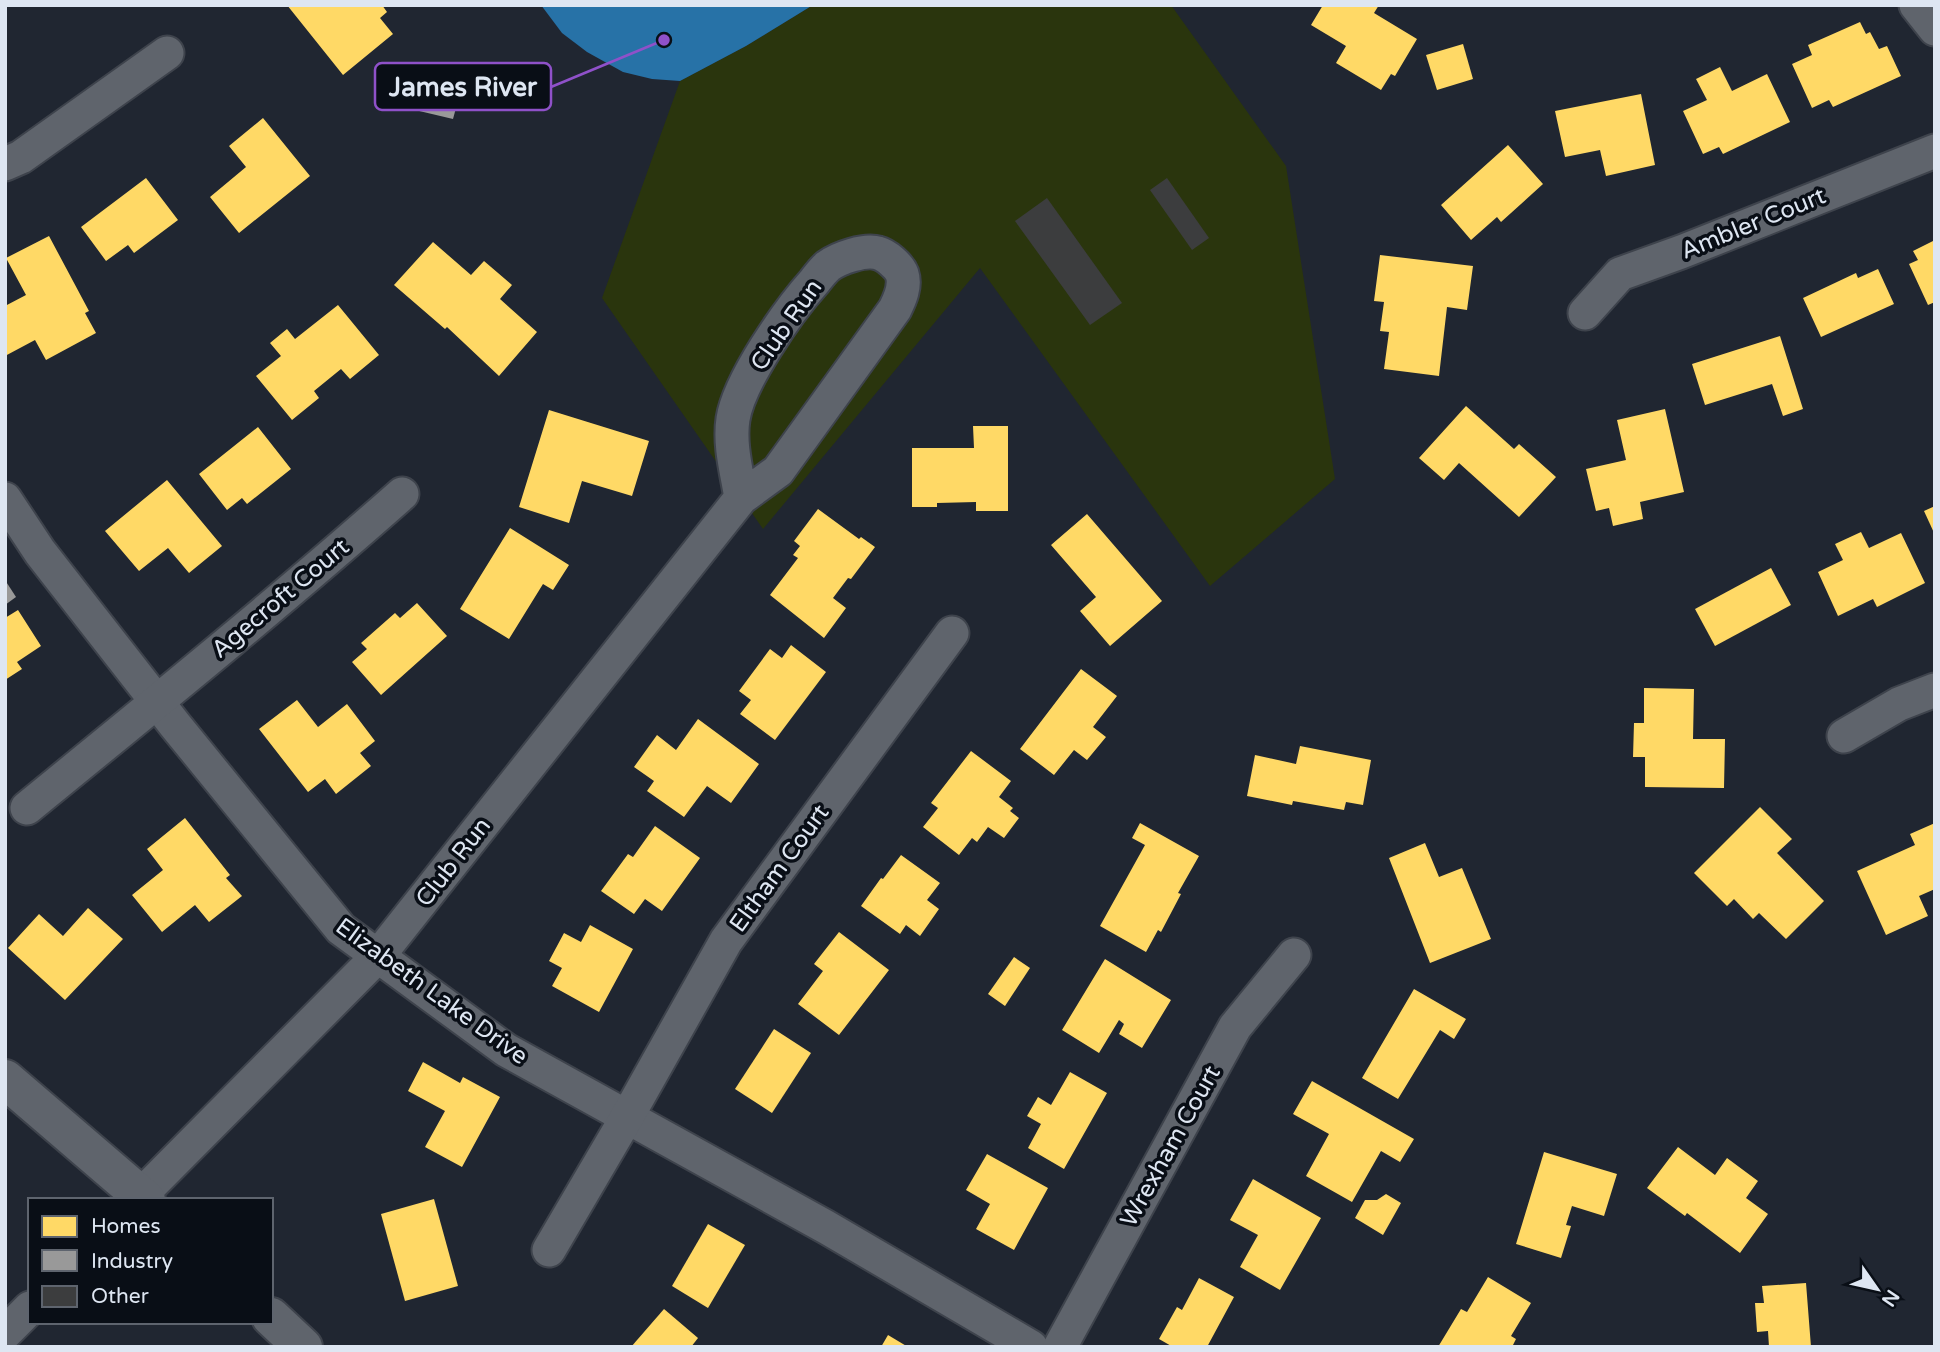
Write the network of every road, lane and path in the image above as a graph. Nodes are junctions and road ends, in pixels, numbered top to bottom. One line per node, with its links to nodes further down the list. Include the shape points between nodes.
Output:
1 (1916, 5): 2 (street)
2 (1935, 29)
3 (167, 53): 5 (street)
4 (1935, 150): 6 (street, Ambler Court, via 1620,274)
5 (5, 164)
6 (1585, 313)
7 (402, 494): 12 (street, Agecroft Court)
8 (741, 498): 8 (street, Club Run, via 778,471 895,309 903,292 902,274 894,262 878,253 854,254 828,266 764,351 733,419); 15 (street, Club Run)
9 (5, 499): 12 (street, Elizabeth Lake Drive, via 40,552)
10 (952, 633): 18 (street, Eltham Court, via 726,941)
11 (1935, 690): 13 (street, via 1899,704)
12 (157, 702): 14 (street, Agecroft Court); 15 (street, Elizabeth Lake Drive, via 341,929)
13 (1844, 736)
14 (27, 808)
15 (379, 955): 18 (street, Elizabeth Lake Drive, via 506,1050); 19 (street, Club Run)
16 (1294, 955): 26 (street, Wrexham Court, via 1235,1027)
17 (5, 1079): 19 (main road)
18 (627, 1117): 20 (street, Eltham Court); 25 (street, Elizabeth Lake Drive)
19 (141, 1198)
20 (549, 1250)
21 (28, 1310): 23 (street)
22 (273, 1319): 24 (main road)
23 (5, 1334)
24 (303, 1347)
25 (1031, 1347)
26 (1060, 1347)

